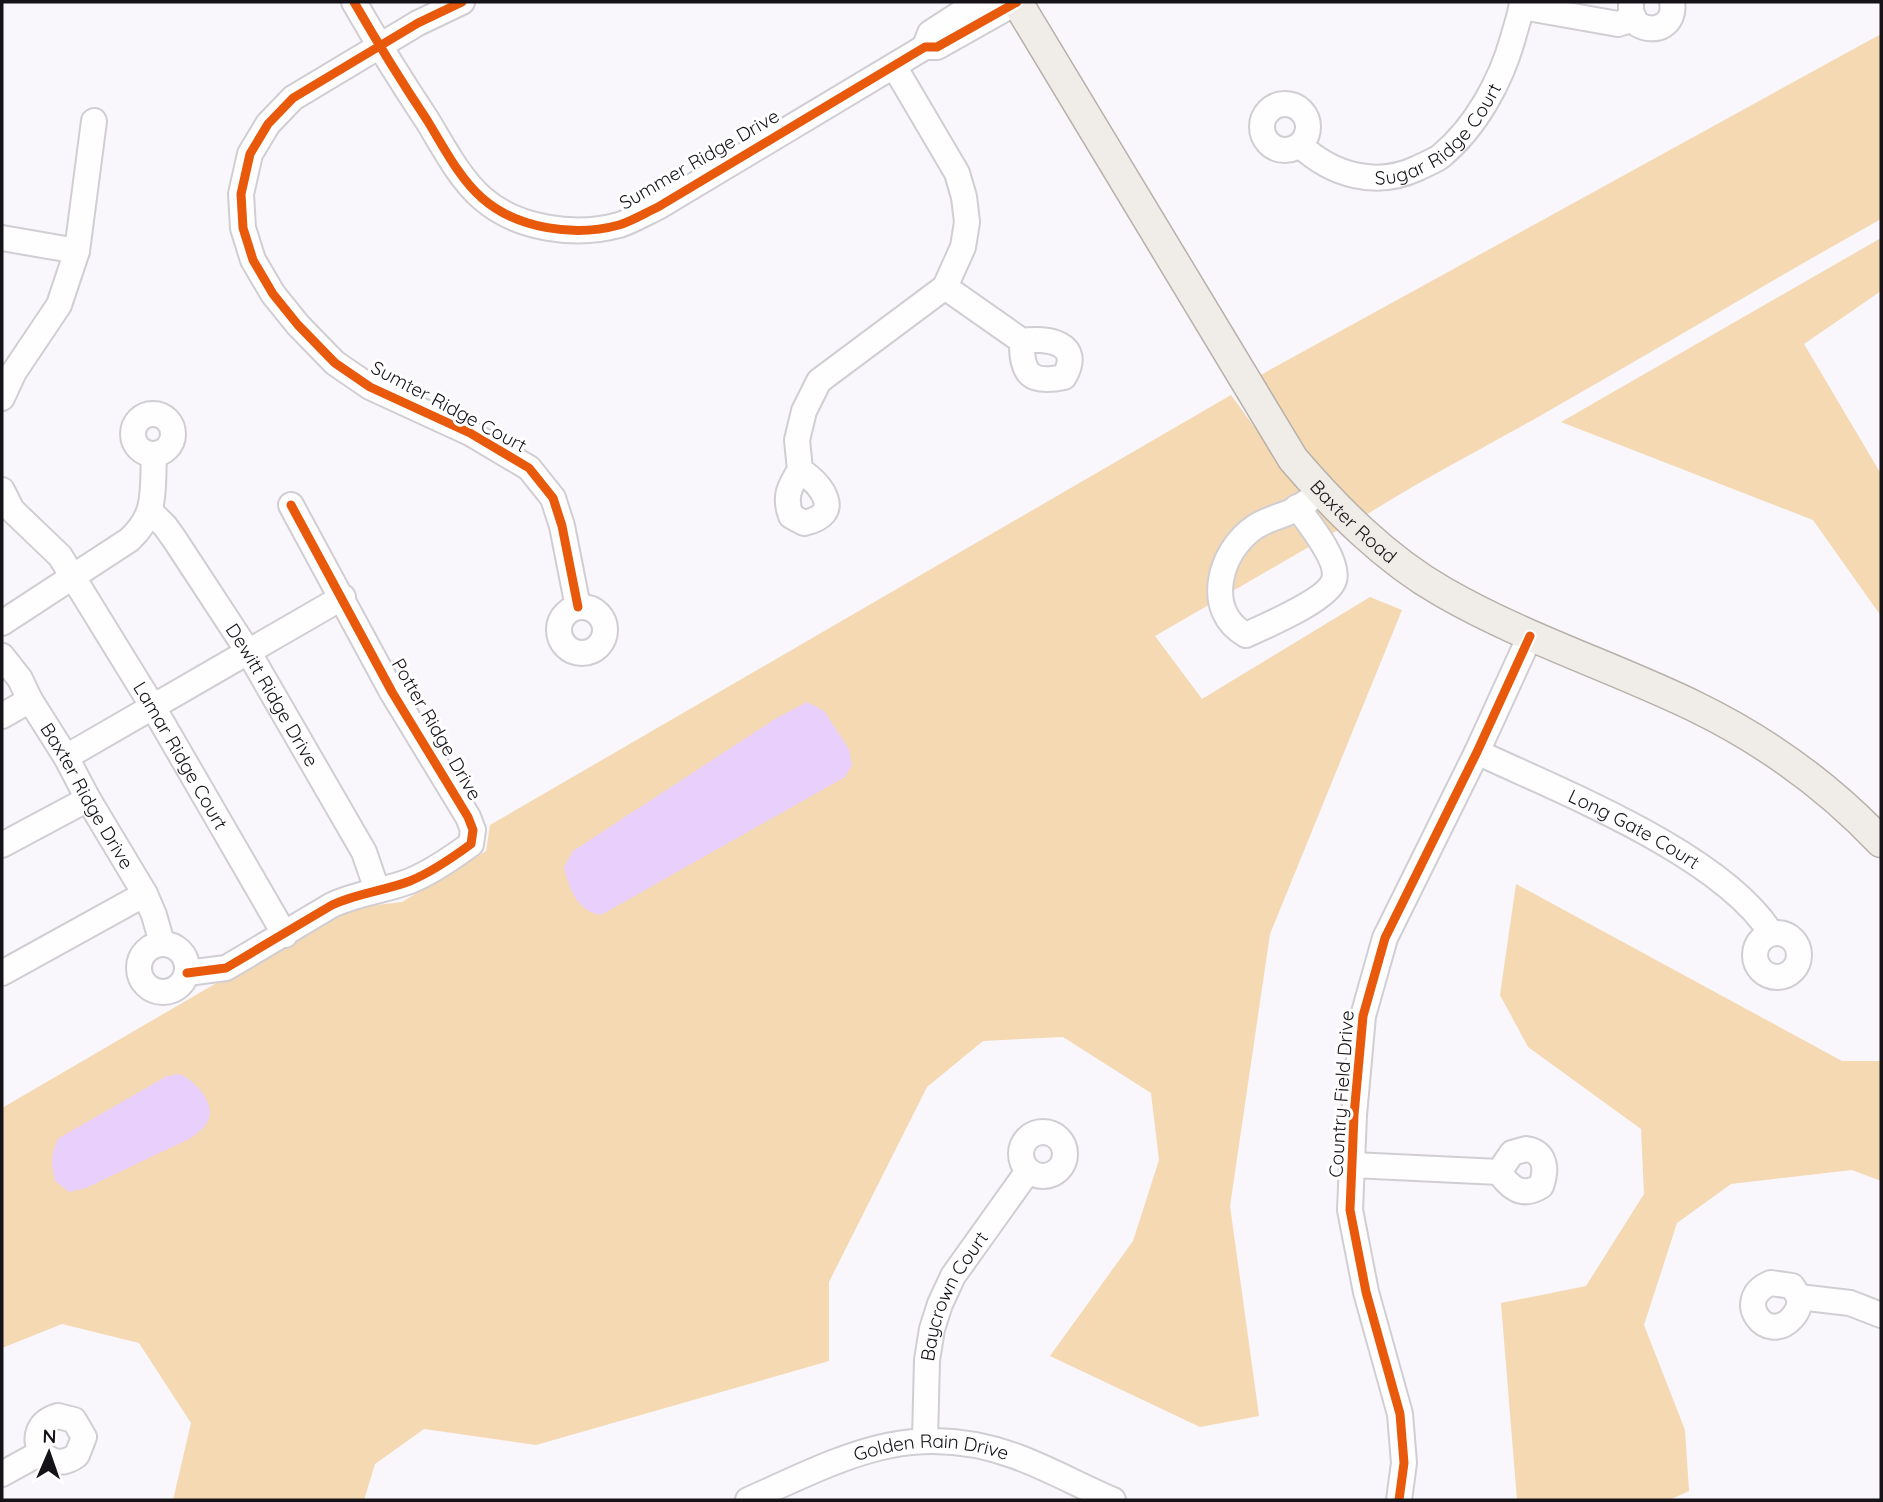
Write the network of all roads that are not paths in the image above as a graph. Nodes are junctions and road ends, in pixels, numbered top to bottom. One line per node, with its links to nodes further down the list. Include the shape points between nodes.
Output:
1 (354, 2): 8 (street, Summer Ridge Drive)
2 (461, 2): 8 (street, Sumter Ridge Court)
3 (978, 2): 9 (street, Summer Ridge Drive, via 930,33)
4 (1017, 2): 9 (street, Summer Ridge Drive, via 937,47); 21 (main road, Baxter Road, via 1293,459)
5 (1672, 2): 7 (street, via 1673,13 1661,27 1648,29 1637,24)
6 (1522, 4): 7 (street, via 1618,24); 12 (street, Sugar Ridge Court, via 1506,62 1489,96 1462,136 1439,158 1382,179 1338,172)
7 (1633, 10)
8 (379, 46): 10 (street, Summer Ridge Drive, via 482,199 541,227 579,230 619,225 657,207); 26 (street, Sumter Ridge Court, via 293,98 268,124 250,154 241,194 243,228 253,260 273,294 335,363 370,387 470,433 529,468 553,498)
9 (925, 47): 10 (street, Summer Ridge Drive)
10 (894, 66): 15 (street, via 957,173 964,197 963,247)
11 (94, 121): 14 (street)
12 (1300, 145)
13 (2, 238): 14 (street)
14 (77, 251): 17 (street, via 59,305)
15 (945, 287): 16 (street); 19 (street, via 819,381 797,439)
16 (1022, 341)
17 (2, 398)
18 (154, 454): 23 (street)
19 (800, 470)
20 (2, 490): 24 (street, Lamar Ridge Court, via 12,510 60,556)
21 (1309, 499): 21 (street, via 1254,528 1224,568 1220,601 1226,618 1246,635 1300,609 1334,580); 28 (main road, Baxter Road, via 1443,592)
22 (291, 505): 25 (street, Potter Ridge Drive)
23 (151, 512): 24 (street, via 129,540); 29 (street, Dewitt Ridge Drive, via 170,533)
24 (72, 577): 27 (street); 32 (street, Lamar Ridge Court)
25 (343, 597): 29 (street); 39 (street, Potter Ridge Drive, via 473,830 471,844 433,870)
26 (578, 607)
27 (2, 624)
28 (1530, 636): 34 (street, Country Field Drive); 37 (main road, Baxter Road, via 1694,706 1766,746 1818,782)
29 (248, 653): 32 (street); 39 (street, Dewitt Ridge Drive, via 364,852)
30 (2, 656): 31 (street, Baxter Ridge Drive)
31 (30, 700): 33 (street); 35 (street, Baxter Ridge Drive)
32 (153, 707): 35 (street); 42 (street, Lamar Ridge Court)
33 (2, 716)
34 (1477, 752): 41 (street, Long Gate Court, via 1673,848 1732,891); 46 (street, Country Field Drive, via 1385,938 1371,983 1359,1045)
35 (66, 757): 36 (street, Baxter Ridge Drive)
36 (88, 799): 38 (street); 40 (street, Baxter Ridge Drive)
37 (1881, 842)
38 (2, 845)
39 (377, 890): 42 (street, Potter Ridge Drive, via 349,897)
40 (145, 894): 43 (street, Baxter Ridge Drive); 44 (street)
41 (1771, 933)
42 (285, 935): 45 (street, Potter Ridge Drive, via 226,968)
43 (162, 943): 45 (street, via 182,952); 45 (street, via 141,956 141,980 162,992 178,987)
44 (2, 973)
45 (187, 973)
46 (1353, 1165): 48 (street); 56 (street, Country Field Drive, via 1350,1210 1356,1251 1400,1414 1404,1463)
47 (1028, 1171): 51 (street, Baycrown Court, via 953,1276 940,1304 927,1360)
48 (1499, 1172)
49 (1799, 1297): 50 (street, via 1850,1303)
50 (1881, 1315)
51 (925, 1439): 54 (street, Golden Rain Drive, via 855,1454); 55 (street, Golden Rain Drive, via 1015,1456)
52 (40, 1453): 53 (street)
53 (2, 1474)
54 (748, 1500)
55 (1113, 1500)
56 (1399, 1500)

